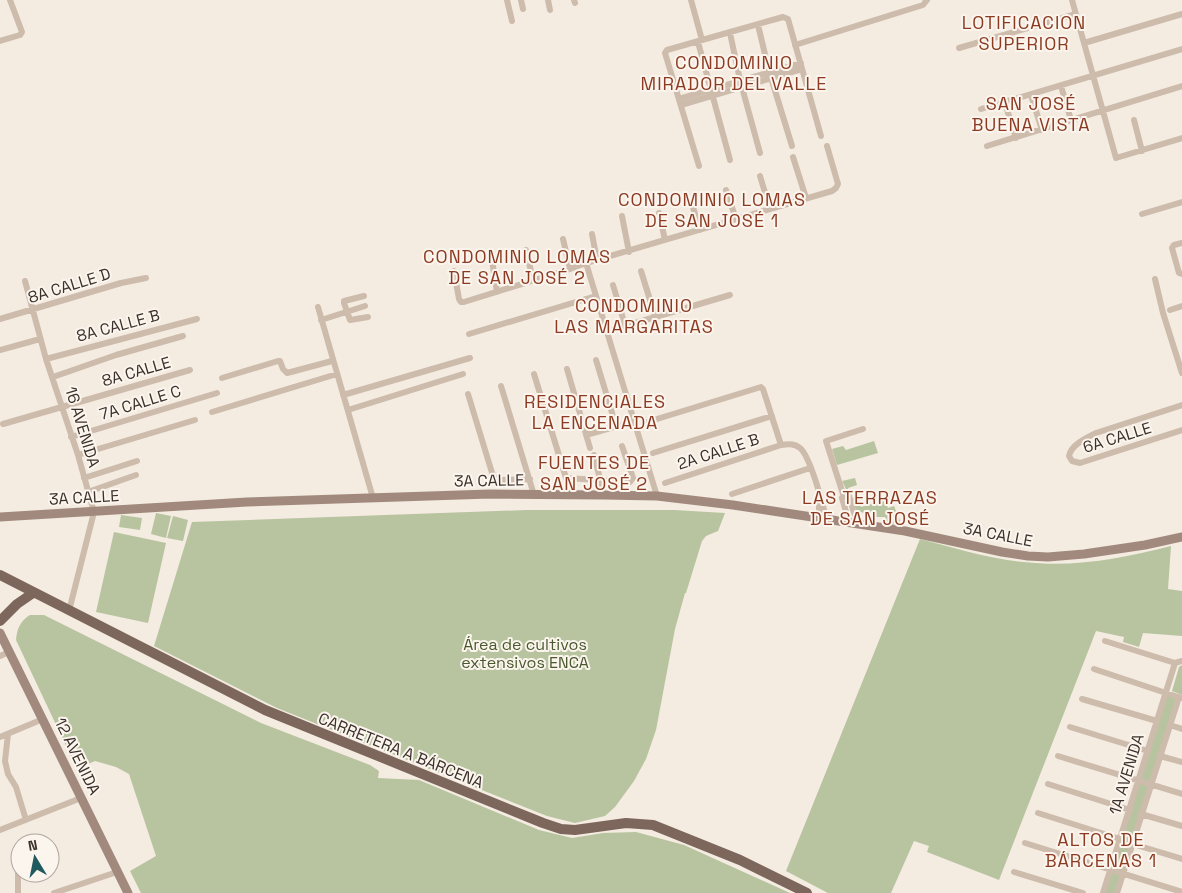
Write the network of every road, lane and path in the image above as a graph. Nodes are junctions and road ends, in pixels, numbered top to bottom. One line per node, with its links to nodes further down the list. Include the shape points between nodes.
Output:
1 (10, 0): 16 (street, via 22,32)
2 (507, 0): 12 (street)
3 (521, 0): 8 (street)
4 (548, 0): 9 (street)
5 (691, 0): 15 (street)
6 (927, 0): 18 (street, via 923,5)
7 (1072, 0): 10 (street)
8 (523, 9)
9 (550, 10)
10 (1076, 14): 17 (street); 19 (street)
11 (1182, 14): 17 (street)
12 (512, 21)
13 (758, 25): 14 (street); 18 (street, via 783,17 788,19); 22 (street)
14 (730, 32): 15 (street); 24 (street)
15 (700, 41): 27 (street); 29 (street, via 667,50 665,56)
16 (0, 42)
17 (1084, 43): 23 (street)
18 (796, 45): 21 (street)
19 (959, 48)
20 (1182, 49): 23 (street)
21 (802, 66): 22 (street); 36 (street)
22 (771, 75): 24 (street); 39 (street)
23 (1094, 76): 25 (street); 32 (street)
24 (741, 84): 27 (street); 43 (street)
25 (1061, 86): 28 (street); 33 (street)
26 (1182, 86): 32 (street)
27 (711, 92): 29 (street); 45 (street)
28 (1031, 95): 30 (street); 35 (street)
29 (680, 102): 46 (street)
30 (1005, 103): 31 (street); 37 (street)
31 (982, 109)
32 (1103, 110): 33 (street); 42 (street, via 1116,158)
33 (1071, 120): 35 (street)
34 (1134, 120): 42 (street)
35 (1042, 130): 37 (street)
36 (821, 136)
37 (1016, 138): 41 (street)
38 (1182, 138): 42 (street)
39 (792, 146)
40 (827, 146): 49 (street, via 838,184 832,190)
41 (987, 146)
42 (1142, 151)
43 (760, 153)
44 (793, 157): 49 (street)
45 (730, 160)
46 (699, 166)
47 (760, 176): 52 (street)
48 (726, 190): 56 (street)
49 (806, 198): 52 (street)
50 (1182, 202): 54 (street)
51 (692, 204): 57 (street)
52 (770, 208): 56 (street)
53 (659, 213): 60 (street)
54 (1142, 214)
55 (622, 216): 63 (street)
56 (736, 219): 57 (street)
57 (700, 230): 60 (street)
58 (592, 234): 65 (street)
59 (563, 239): 67 (street)
60 (665, 240): 63 (street)
61 (1182, 243): 70 (street, via 1172,248)
62 (526, 250): 73 (street)
63 (629, 252): 65 (street)
64 (492, 260): 76 (street)
65 (597, 260): 66 (street)
66 (586, 263): 67 (street); 79 (street)
67 (570, 269): 73 (street)
68 (454, 271): 76 (street, via 461,302)
69 (641, 271): 87 (street)
70 (1182, 274)
71 (146, 278): 83 (street, 8A CALLE D)
72 (1154, 279): 103 (street)
73 (534, 280): 76 (street)
74 (25, 281): 83 (street, 16 AVENIDA)
75 (613, 285): 91 (street)
76 (497, 292)
77 (730, 295): 87 (street)
78 (364, 296): 85 (street, via 344,301)
79 (596, 296): 92 (street); 93 (street)
80 (318, 306): 90 (street)
81 (365, 306): 85 (street)
82 (1182, 306): 84 (street)
83 (32, 310): 89 (street, 8A CALLE D); 95 (street, 16 AVENIDA)
84 (1170, 310)
85 (346, 312): 86 (street, via 350,320); 90 (street)
86 (368, 316)
87 (655, 316): 91 (street)
88 (197, 319): 98 (street, 8A CALLE B)
89 (0, 320)
90 (321, 320): 100 (street)
91 (626, 325): 92 (street)
92 (608, 331): 119 (street)
93 (469, 334)
94 (183, 336): 107 (street)
95 (40, 339): 96 (street); 98 (street, 16 AVENIDA)
96 (0, 350)
97 (470, 358): 112 (street)
98 (46, 359): 107 (street, 16 AVENIDA)
99 (596, 360): 122 (street)
100 (332, 361): 104 (street); 108 (street, via 287,372 278,361)
101 (567, 369): 125 (street)
102 (190, 370): 114 (street, 8A CALLE)
103 (1182, 372)
104 (337, 374): 112 (street); 116 (street)
105 (463, 374): 115 (street)
106 (534, 374): 138 (street, via 566,478)
107 (52, 377): 114 (street, 16 AVENIDA)
108 (222, 378)
109 (502, 386): 137 (street)
110 (217, 393): 126 (street, 7A CALLE C)
111 (468, 394): 137 (street, via 493,476 500,480)
112 (343, 395): 115 (street)
113 (1182, 405): 124 (street, 6A CALLE, via 1096,433 1072,449 1069,456 1072,461 1080,463)
114 (62, 406): 121 (street, 8A CALLE); 126 (street, 16 AVENIDA)
115 (348, 410): 145 (street)
116 (212, 412)
117 (772, 416): 120 (street, via 763,389 758,388); 127 (street); 130 (street)
118 (195, 420): 131 (street)
119 (635, 421): 122 (street); 144 (street)
120 (644, 423)
121 (3, 424)
122 (616, 426): 125 (street)
123 (863, 429): 149 (street, via 826,441)
124 (1182, 430)
125 (586, 435): 129 (street)
126 (71, 437): 131 (street, 16 AVENIDA)
127 (781, 445): 134 (street, via 802,449); 139 (street, 2A CALLE B)
128 (622, 446): 138 (street, via 633,478 630,482)
129 (590, 448)
130 (653, 453)
131 (78, 455): 136 (street, 16 AVENIDA)
132 (594, 455): 138 (street)
133 (137, 461): 136 (street)
134 (810, 468): 142 (street); 148 (street, via 819,493)
135 (136, 476): 140 (street)
136 (84, 478): 140 (street, 16 AVENIDA)
137 (530, 479): 141 (street)
138 (601, 479): 143 (street)
139 (665, 483)
140 (88, 492): 146 (street, 16 AVENIDA)
141 (534, 494): 143 (main road, 3A CALLE); 145 (main road, 3A CALLE)
142 (732, 494)
143 (604, 495): 144 (main road, 3A CALLE)
144 (658, 496): 148 (main road, 3A CALLE)
145 (372, 498): 146 (main road, 3A CALLE, via 235,502)
146 (94, 512): 147 (main road, 3A CALLE); 153 (street)
147 (0, 517)
148 (822, 518): 149 (main road, 3A CALLE)
149 (853, 523): 150 (main road, 3A CALLE, via 1038,557 1118,550)
150 (1182, 537)
151 (0, 575): 152 (main road, CARRETERA A BÁRCENA)
152 (33, 593): 153 (main road, CARRETERA A BÁRCENA); 154 (main road)
153 (69, 611): 197 (main road, CARRETERA A BÁRCENA, via 265,710 561,829 626,823 653,825 740,860)
154 (0, 622)
155 (0, 633): 157 (main road, 12 AVENIDA)
156 (1105, 641): 159 (street)
157 (9, 652): 158 (street); 164 (main road, 12 AVENIDA)
158 (0, 656)
159 (1179, 662): 161 (street, 1A AVENIDA)
160 (1094, 669): 161 (street)
161 (1166, 692): 162 (street); 165 (street, 1A AVENIDA)
162 (1180, 697): 166 (street, 1A AVENIDA)
163 (1082, 699): 165 (street)
164 (42, 719): 169 (street); 179 (main road, 12 AVENIDA)
165 (1157, 721): 171 (street, 1A AVENIDA)
166 (1170, 725): 168 (street); 173 (street, 1A AVENIDA)
167 (1070, 727): 171 (street)
168 (1182, 729)
169 (8, 734): 170 (street); 183 (street, via 5,761)
170 (0, 737)
171 (1148, 751): 175 (street, 1A AVENIDA)
172 (1058, 756): 175 (street)
173 (1160, 756): 174 (street); 177 (street, 1A AVENIDA)
174 (1182, 762)
175 (1139, 780): 177 (street); 180 (street, 1A AVENIDA)
176 (1048, 784): 180 (street)
177 (1151, 784): 178 (street); 182 (street, 1A AVENIDA)
178 (1182, 794)
179 (81, 798): 183 (street); 191 (main road, 12 AVENIDA)
180 (1130, 810): 186 (street, 1A AVENIDA)
181 (1038, 813): 186 (street)
182 (1141, 814): 184 (street); 188 (street, 1A AVENIDA)
183 (26, 820): 185 (street)
184 (1182, 826)
185 (0, 830)
186 (1120, 839): 190 (street, 1A AVENIDA)
187 (1025, 843): 190 (street)
188 (1132, 844): 189 (street); 193 (street, 1A AVENIDA)
189 (1182, 859)
190 (1111, 870): 193 (street); 199 (street, 1A AVENIDA)
191 (117, 872): 195 (street); 196 (main road, 12 AVENIDA)
192 (1014, 872): 198 (street)
193 (1123, 874): 194 (street); 200 (street, 1A AVENIDA)
194 (1182, 892)
195 (54, 893)
196 (128, 893)
197 (807, 893)
198 (1083, 893)
199 (1103, 893)
200 (1117, 893)

